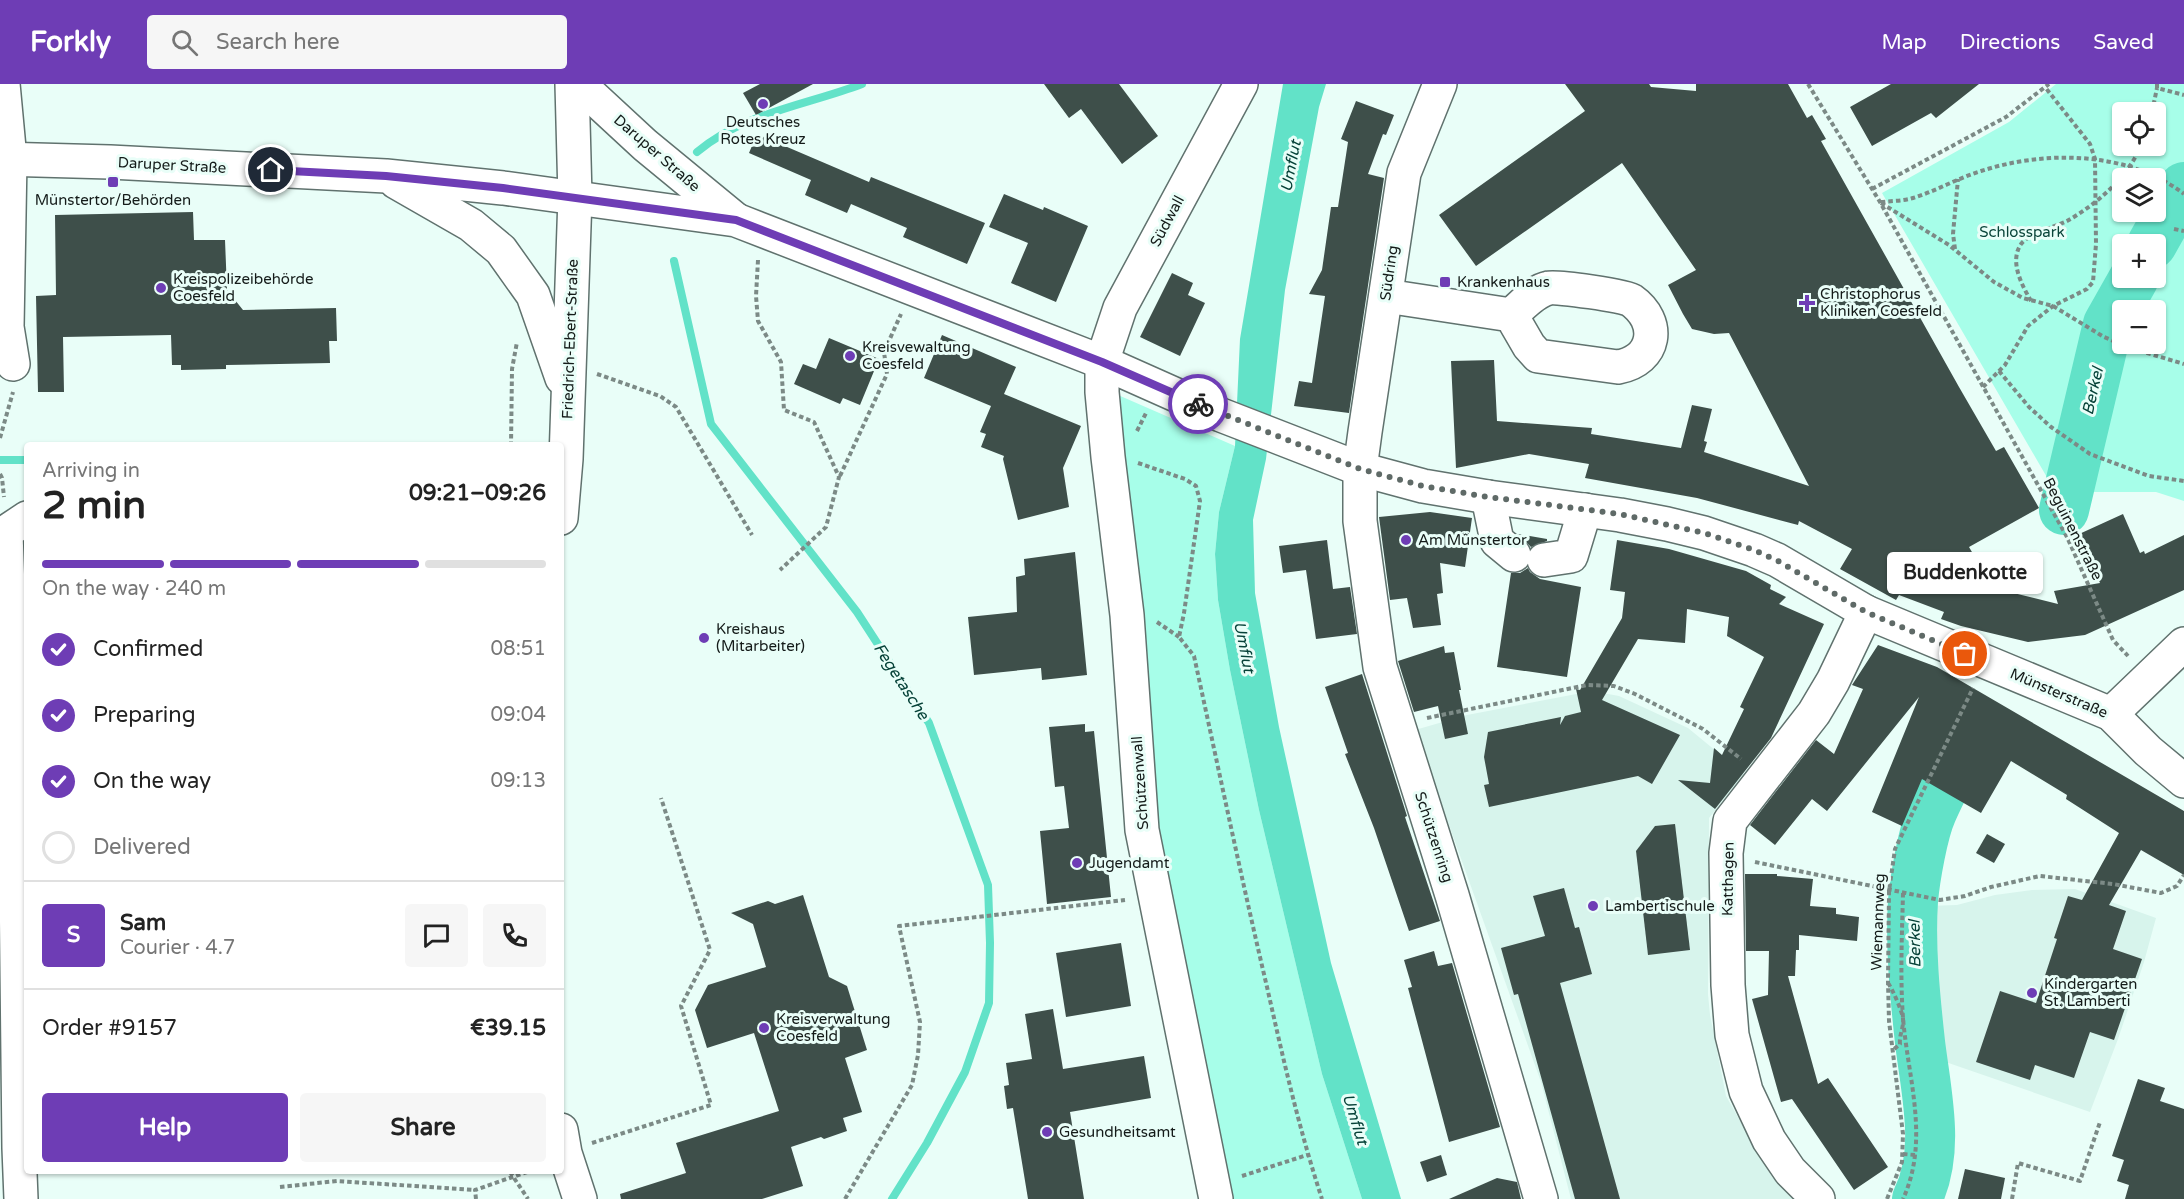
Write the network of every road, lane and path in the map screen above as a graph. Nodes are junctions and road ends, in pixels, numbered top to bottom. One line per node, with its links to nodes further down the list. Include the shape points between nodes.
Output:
1 (3, 84): 12 (street)
2 (572, 84): 20 (street, Friedrich-Ebert-Straße)
3 (579, 84): 23 (street, Daruper Straße)
4 (1240, 84): 33 (street, Südwall, via 1120,308)
5 (1440, 84): 29 (street, Südring, via 1404,173)
6 (1808, 84): 18 (path)
7 (2047, 86): 13 (path, via 2090,144); 18 (path, via 2006,117)
8 (2157, 86): 9 (path); 10 (path)
9 (2182, 95)
10 (2154, 102)
11 (2135, 156): 14 (path)
12 (5, 159): 15 (street, Daruper Straße); 34 (street, via 7,327)
13 (2095, 159): 14 (path); 16 (path, via 2066,157 2021,162); 21 (path)
14 (2129, 167): 19 (path)
15 (386, 176): 20 (street, Daruper Straße); 37 (street, via 471,225 501,250 533,296)
16 (1958, 178): 22 (path, via 1912,198); 26 (path)
17 (2112, 187): 21 (path)
18 (1872, 189): 22 (path)
19 (2184, 194)
20 (575, 197): 23 (street, Daruper Straße); 37 (street, Friedrich-Ebert-Straße)
21 (2096, 201): 30 (path, via 2022,243 2017,254 2018,275); 31 (path, via 2093,282)
22 (1880, 202): 26 (path); 39 (path, Beguinenstraße)
23 (736, 220): 28 (street, Daruper Straße)
24 (2174, 229): 25 (path)
25 (2184, 231)
26 (1955, 250): 30 (path, via 1994,282)
27 (756, 274): 43 (path, via 758,321 781,362 784,410 814,422)
28 (913, 288): 33 (street, Daruper Straße); 43 (path, via 884,352 887,374)
29 (1386, 296): 32 (street); 42 (street, Südring)
30 (2031, 301): 31 (path)
31 (2053, 306): 35 (path, via 2121,345); 36 (path, via 2028,326)
32 (1511, 315)
33 (1102, 362): 38 (street, Münsterstraße); 41 (street, Schützenwall, via 1102,392)
34 (13, 364): 40 (path, via 13,397)
35 (2184, 364)
36 (1999, 371): 39 (path); 44 (path, via 2060,435 2090,454 2149,476)
37 (568, 378): 45 (street, Friedrich-Ebert-Straße); 49 (path, via 660,396 676,407)
38 (1160, 387): 41 (path, via 1128,449); 42 (street, Münsterstraße)
39 (1983, 387): 54 (path, Beguinenstraße, via 2067,537 2113,640)
40 (0, 438)
41 (1117, 458): 65 (street, Schützenwall, via 1142,830); 74 (path, via 1196,486 1200,501 1179,637 1194,656)
42 (1360, 469): 46 (street, Münsterstraße, via 1423,486); 56 (street, Schützenring, via 1360,521 1380,667)
43 (840, 477): 50 (path, via 826,526)
44 (2184, 481)
45 (564, 483)
46 (1488, 497): 47 (street, Münsterstraße); 47 (street, via 1497,541 1529,557 1571,556)
47 (1585, 510): 51 (street, Münsterstraße, via 1666,524 1754,550)
48 (24, 520): 57 (street, via 6,532)
49 (752, 535)
50 (780, 570)
51 (1866, 612): 53 (street, Münsterstraße); 58 (street, Katthagen, via 1814,713)
52 (2184, 644): 54 (street)
53 (1985, 662): 55 (street, Münsterstraße); 63 (path, Wiemannweg, via 1895,849)
54 (2149, 678): 55 (street)
55 (2111, 714): 59 (street, Münsterstraße)
56 (1397, 725): 58 (path, via 1587,685 1614,686 1703,729); 88 (street, Schützenring, via 1452,895)
57 (7, 740): 72 (street)
58 (1763, 777): 61 (street, Katthagen, via 1730,820)
59 (2184, 782)
60 (662, 798): 70 (path, via 710,950 681,1006 711,1106 612,1136)
61 (1726, 854): 63 (path); 89 (street, Katthagen, via 1732,1035 1746,1091 1769,1140 1790,1171)
62 (2184, 875): 64 (path, via 2177,886 2161,893 2040,876 1951,899)
63 (1889, 891): 64 (path); 66 (path, Wiemannweg)
64 (1904, 893): 67 (path)
65 (1156, 897): 81 (street, Schützenwall); 86 (path, via 899,926 920,1022 918,1055 912,1085)
66 (1888, 982): 67 (path); 68 (path, Wiemannweg)
67 (1903, 1019): 68 (path, via 1900,1044); 75 (path, via 1916,1104)
68 (1893, 1050): 73 (path, Wiemannweg)
69 (2100, 1122): 92 (path, via 2080,1181 2018,1163)
70 (564, 1142)
71 (564, 1145): 85 (street)
72 (23, 1148): 82 (street)
73 (1903, 1154): 75 (path); 90 (path, Wiemannweg)
74 (1307, 1155): 81 (path); 87 (path)
75 (1915, 1155): 91 (path)
76 (511, 1174): 78 (path)
77 (523, 1174): 78 (path)
78 (514, 1178): 80 (path); 84 (path)
79 (280, 1187): 80 (path, via 337,1181)
80 (475, 1190): 83 (path)
81 (1214, 1193)
82 (21, 1199)
83 (476, 1199)
84 (528, 1199)
85 (580, 1199)
86 (845, 1199)
87 (1322, 1199)
88 (1541, 1199)
89 (1818, 1199)
90 (1887, 1199)
91 (1903, 1199)
92 (2012, 1199)

